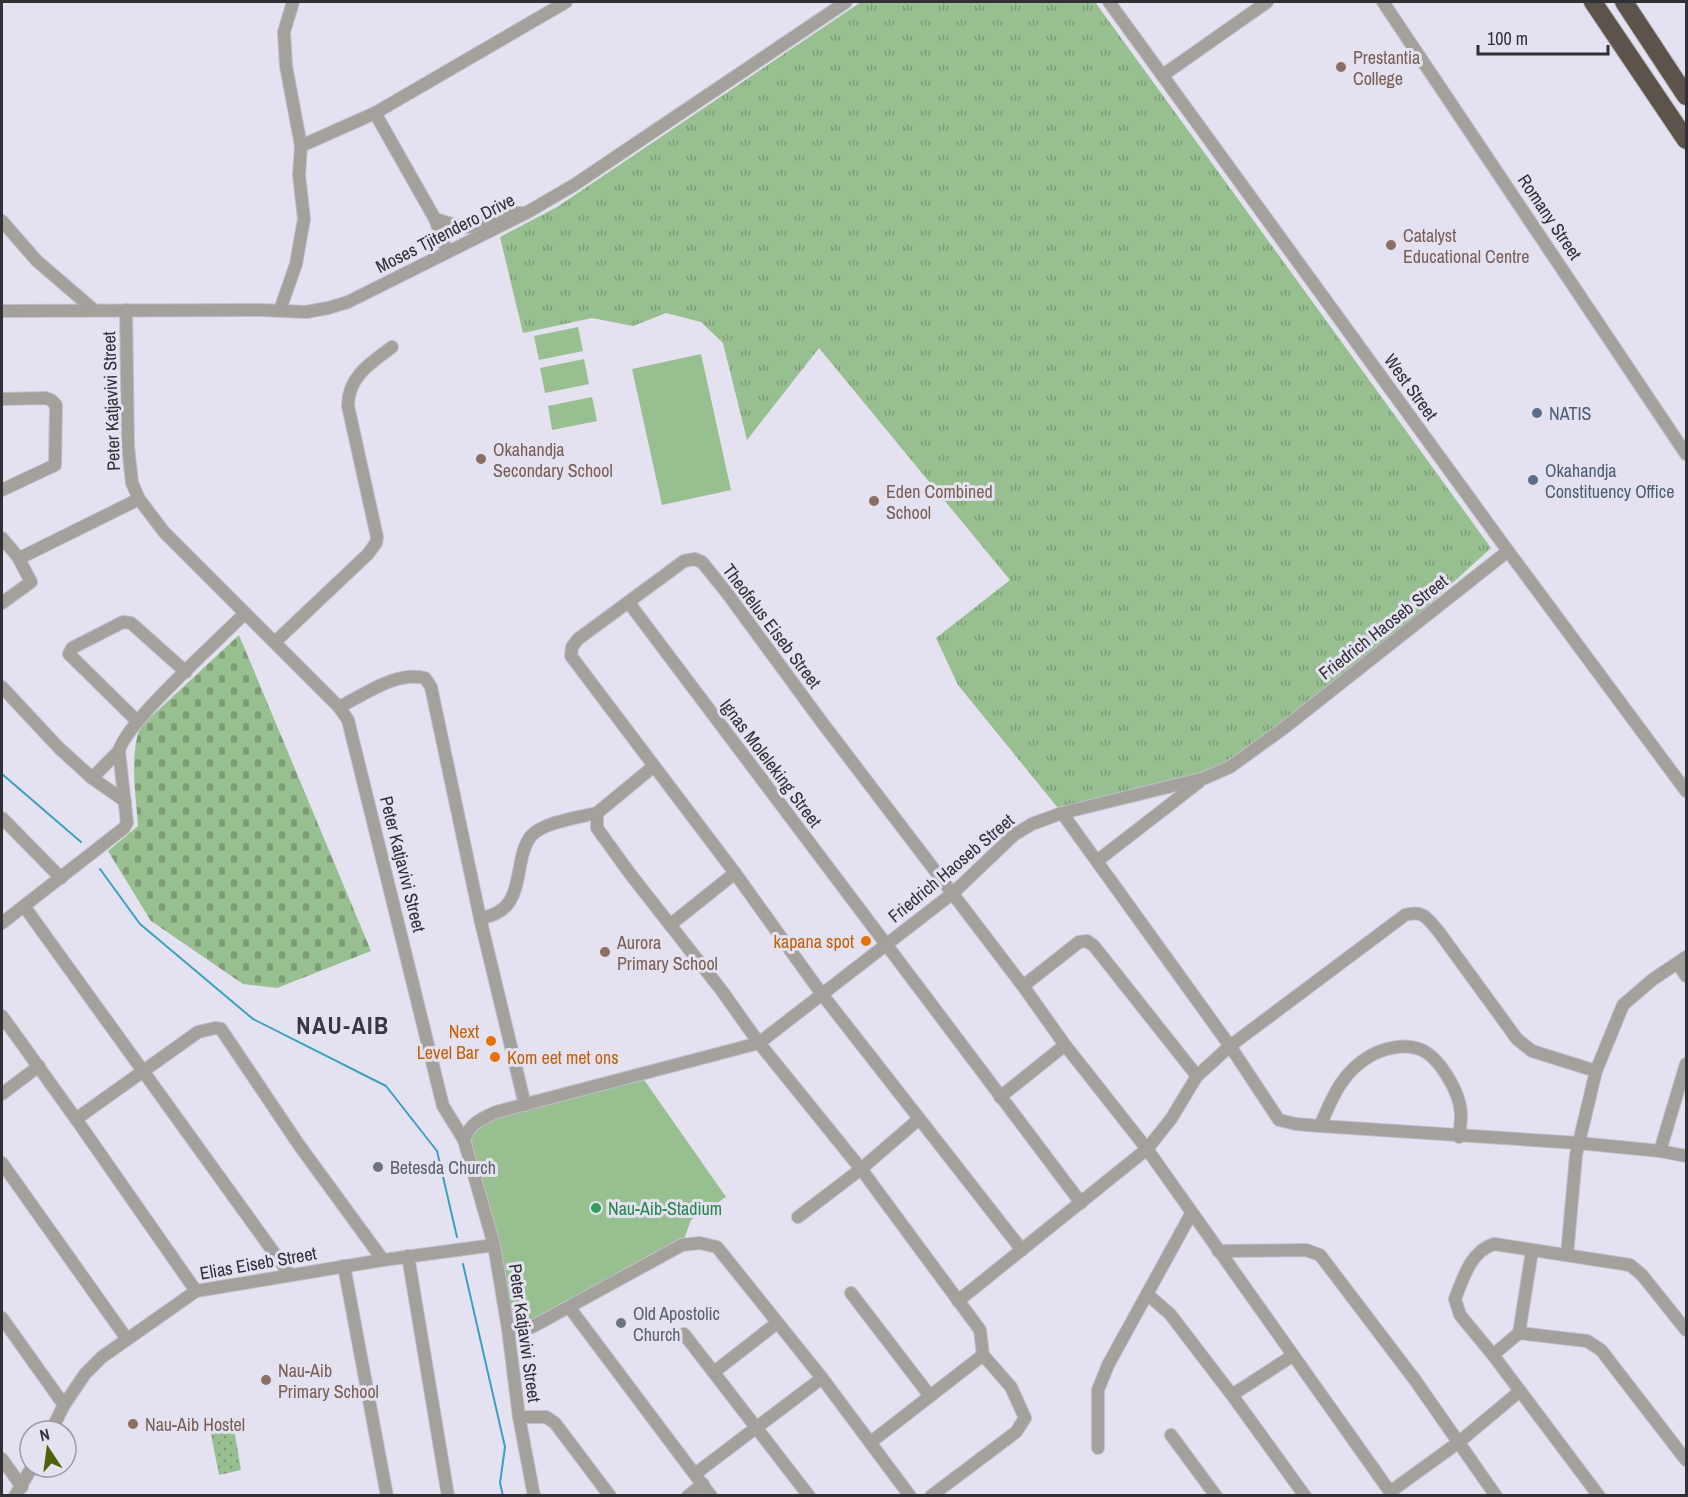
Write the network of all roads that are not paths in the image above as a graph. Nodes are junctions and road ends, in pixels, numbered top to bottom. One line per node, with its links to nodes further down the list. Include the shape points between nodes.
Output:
1 (293, 2): 13 (street, via 284,32 286,66)
2 (566, 2): 11 (street)
3 (846, 2): 14 (street, Moses Tjitendero Drive, via 574,185)
4 (1109, 2): 9 (street, West Street)
5 (1267, 2): 9 (street)
6 (1383, 2): 24 (street, Romany Street)
7 (1593, 2): 12 (highway)
8 (1624, 2): 10 (highway)
9 (1163, 75): 28 (street, West Street)
10 (1686, 96)
11 (375, 113): 13 (street); 15 (street)
12 (1686, 140)
13 (301, 146): 20 (street, via 299,175 304,219 296,264)
14 (526, 213): 15 (street, via 503,213 462,227); 17 (street, Moses Tjitendero Drive)
15 (435, 219): 17 (street)
16 (2, 221): 18 (street, via 37,261)
17 (447, 252): 20 (street, Moses Tjitendero Drive, via 348,302 306,312)
18 (94, 310): 19 (street, Moses Tjitendero Drive); 21 (street, Moses Tjitendero Drive)
19 (126, 310): 20 (street, Moses Tjitendero Drive); 26 (street, Peter Katjavivi Street, via 128,446 132,483)
20 (280, 310)
21 (2, 311)
22 (392, 347): 33 (street, via 362,370 351,385 348,398 376,543)
23 (2, 399): 25 (street, via 46,398 56,405 55,465)
24 (1686, 454)
25 (2, 490)
26 (139, 499): 29 (street); 32 (street, Peter Katjavivi Street, via 164,532)
27 (2, 538): 29 (street)
28 (1508, 551): 41 (street, Friedrich Haoseb Street, via 1284,728 1230,767); 42 (street, West Street)
29 (18, 557): 30 (street, via 31,582)
30 (2, 603)
31 (629, 603): 39 (street, Theofelus Eiseb Street, via 578,639 572,647 572,657); 50 (street, Theofelus Eiseb Street, via 684,561 702,561); 55 (street, Ignas Moleleking Street)
32 (245, 613): 33 (street, Peter Katjavivi Street); 34 (street)
33 (275, 642): 36 (street, Peter Katjavivi Street)
34 (186, 672): 37 (street); 37 (street, via 131,623 123,621 72,648 69,654)
35 (2, 687): 40 (street)
36 (339, 707): 52 (street, via 400,677 425,678 431,687); 76 (street, Peter Katjavivi Street, via 353,736 443,1106)
37 (137, 721): 38 (street)
38 (119, 751): 40 (street); 43 (street)
39 (654, 766): 44 (street); 48 (street, Theofelus Eiseb Street)
40 (92, 778): 43 (street)
41 (1205, 778): 45 (street, Friedrich Haoseb Street); 47 (street)
42 (1686, 791)
43 (125, 801): 49 (street, via 124,828)
44 (597, 813): 52 (street, via 563,821 531,836 513,895 501,910); 54 (street, via 597,828)
45 (1062, 813): 47 (street); 50 (street, Friedrich Haoseb Street, via 1032,824 1014,836)
46 (2, 818): 49 (street)
47 (1096, 861): 63 (street)
48 (735, 873): 54 (street); 59 (street, Theofelus Eiseb Street)
49 (60, 878): 51 (street)
50 (953, 893): 55 (street, Friedrich Haoseb Street); 58 (street)
51 (24, 906): 53 (street); 66 (street)
52 (480, 918): 71 (street)
53 (2, 923)
54 (670, 925): 61 (street)
55 (885, 945): 59 (street, Friedrich Haoseb Street); 70 (street, Ignas Moleleking Street)
56 (1682, 960): 57 (street); 67 (street, via 1623,1005)
57 (1686, 976)
58 (1023, 986): 62 (street); 68 (street, via 1079,942 1087,941)
59 (822, 993): 61 (street, Friedrich Haoseb Street); 73 (street, Theofelus Eiseb Street)
60 (2, 1016): 65 (street)
61 (759, 1043): 71 (street, Friedrich Haoseb Street); 82 (street)
62 (1065, 1045): 70 (street); 78 (street)
63 (1230, 1046): 67 (street, via 1405,915 1415,913 1425,916 1439,932 1517,1039 1532,1051); 68 (street); 74 (street, via 1279,1120)
64 (1686, 1064): 79 (street)
65 (39, 1066): 69 (street); 72 (street)
66 (144, 1070): 72 (street); 93 (street, via 198,1032 221,1029); 95 (street)
67 (1596, 1071): 77 (street)
68 (1197, 1076): 78 (street)
69 (2, 1094)
70 (1000, 1097): 84 (street, Ignas Moleleking Street)
71 (525, 1105): 76 (street, Friedrich Haoseb Street, via 496,1112 474,1123)
72 (76, 1119): 96 (street)
73 (919, 1119): 82 (street); 88 (street, Theofelus Eiseb Street)
74 (1320, 1126): 75 (street); 75 (street, via 1335,1091 1371,1055 1394,1047 1416,1048 1436,1060 1454,1088 1461,1112)
75 (1459, 1137): 77 (street)
76 (464, 1140): 87 (street, Peter Katjavivi Street)
77 (1578, 1143): 79 (street); 92 (street)
78 (1147, 1149): 84 (street); 85 (street)
79 (1660, 1151): 80 (street)
80 (1686, 1155)
81 (2, 1163): 83 (street)
82 (861, 1169): 86 (street); 99 (street)
83 (6, 1178): 107 (street)
84 (1081, 1203): 88 (street)
85 (1191, 1214): 89 (street); 98 (street)
86 (798, 1217)
87 (494, 1245): 91 (street, Elias Eiseb Street); 103 (street, Peter Katjavivi Street)
88 (1022, 1250): 99 (street)
89 (1218, 1251): 110 (street); 122 (street, via 1306,1250 1320,1255)
90 (1532, 1251): 92 (street); 105 (street); 108 (street, via 1494,1244 1483,1247 1464,1275 1455,1299 1460,1315)
91 (408, 1256): 93 (street, Elias Eiseb Street); 130 (street)
92 (1567, 1256): 104 (street, via 1630,1265)
93 (383, 1260): 94 (street, Elias Eiseb Street)
94 (344, 1266): 95 (street, Elias Eiseb Street); 129 (street)
95 (290, 1275): 96 (street, Elias Eiseb Street)
96 (196, 1291): 107 (street, Elias Eiseb Street)
97 (851, 1293): 115 (street)
98 (1147, 1294): 114 (street, via 1170,1314); 123 (street, via 1098,1390)
99 (958, 1301): 109 (street, via 980,1330)
100 (569, 1307): 102 (street, via 682,1245 700,1243 717,1247); 103 (street, via 531,1327); 126 (street)
101 (2, 1318): 116 (street)
102 (777, 1323): 111 (street); 112 (street)
103 (508, 1329): 117 (street, Peter Katjavivi Street)
104 (1686, 1330)
105 (1520, 1333): 108 (street); 125 (street, via 1587,1341 1601,1350)
106 (684, 1334): 111 (street)
107 (127, 1339): 116 (street, Elias Eiseb Street, via 85,1374)
108 (1493, 1354): 113 (street)
109 (983, 1355): 115 (street); 137 (street, via 1011,1387 1025,1418 1016,1432)
110 (1292, 1356): 114 (street); 128 (street)
111 (714, 1372): 119 (street)
112 (822, 1378): 119 (street); 121 (street)
113 (1520, 1391): 122 (street); 141 (street)
114 (1232, 1395): 139 (street)
115 (930, 1396): 121 (street)
116 (64, 1405): 118 (street, Elias Eiseb Street)
117 (519, 1417): 131 (street, Peter Katjavivi Street); 132 (street, via 546,1417 555,1422)
118 (57, 1419)
119 (758, 1427): 126 (street); 135 (street)
120 (1171, 1435): 138 (street)
121 (871, 1442): 136 (street)
122 (1459, 1442): 128 (street); 140 (street)
123 (1098, 1448)
124 (2, 1459): 127 (street)
125 (1686, 1460)
126 (699, 1479): 133 (street); 134 (street)
127 (19, 1491)
128 (1392, 1494)
129 (387, 1496)
130 (448, 1496)
131 (534, 1496)
132 (610, 1496)
133 (688, 1496)
134 (711, 1496)
135 (810, 1496)
136 (910, 1496)
137 (931, 1496)
138 (1216, 1496)
139 (1305, 1496)
140 (1496, 1496)
141 (1599, 1496)

